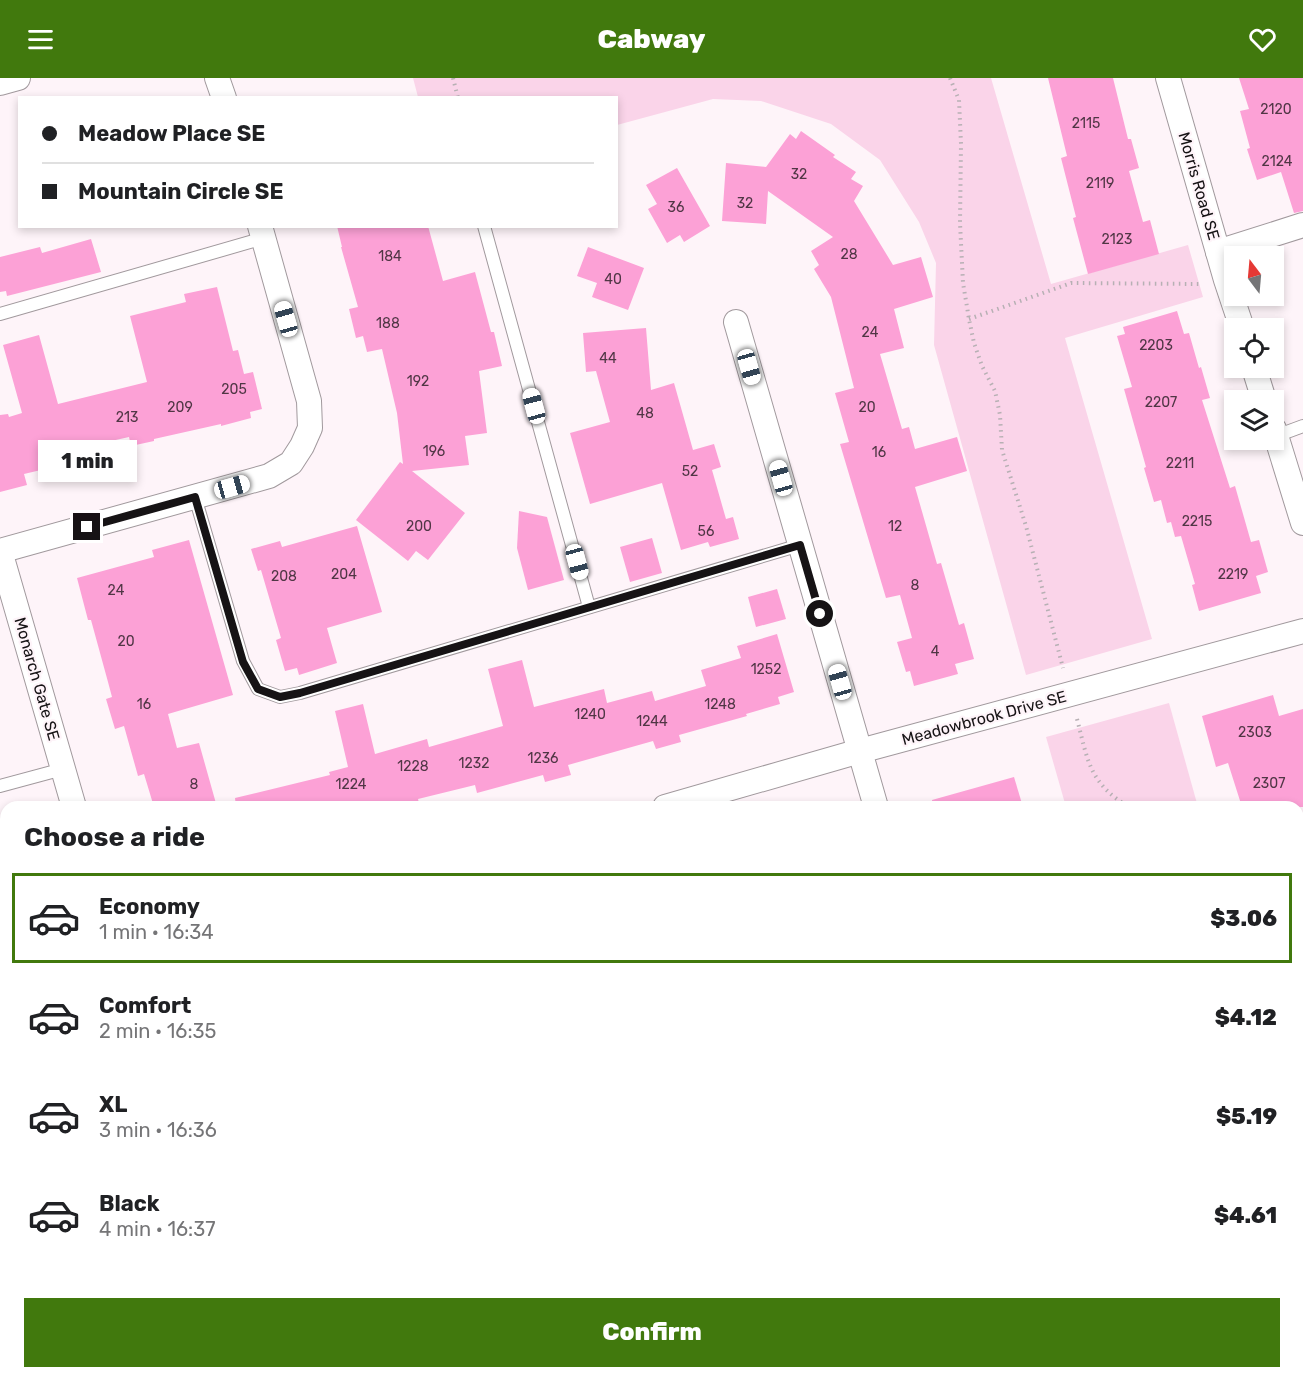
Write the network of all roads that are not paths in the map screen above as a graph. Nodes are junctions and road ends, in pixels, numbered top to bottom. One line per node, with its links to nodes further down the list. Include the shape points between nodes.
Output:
1 (18, 78): 4 (street)
2 (217, 78): 5 (street)
3 (1168, 78): 9 (street, Morris Road SE)
4 (0, 83)
5 (223, 96)
6 (1303, 225): 9 (street)
7 (485, 228): 20 (lane)
8 (262, 232): 10 (lane); 16 (street, via 309,400 310,428 291,463 269,476)
9 (1218, 252): 11 (street, Morris Road SE)
10 (0, 314)
11 (1239, 318)
12 (736, 322): 18 (street)
13 (1303, 426): 14 (lane)
14 (1284, 431)
15 (1280, 450): 17 (street)
16 (195, 497): 19 (street); 20 (lane, via 243,662 258,689 280,697)
17 (1303, 523)
18 (800, 545): 20 (lane); 22 (street)
19 (0, 551): 23 (street, Monarch Gate SE)
20 (589, 607)
21 (1303, 631): 22 (street, Meadowbrook Drive SE)
22 (860, 751): 26 (street, Meadowbrook Drive SE); 27 (street)
23 (63, 769): 24 (lane); 25 (street, Monarch Gate SE)
24 (0, 786)
25 (72, 801)
26 (686, 801)
27 (874, 801)

